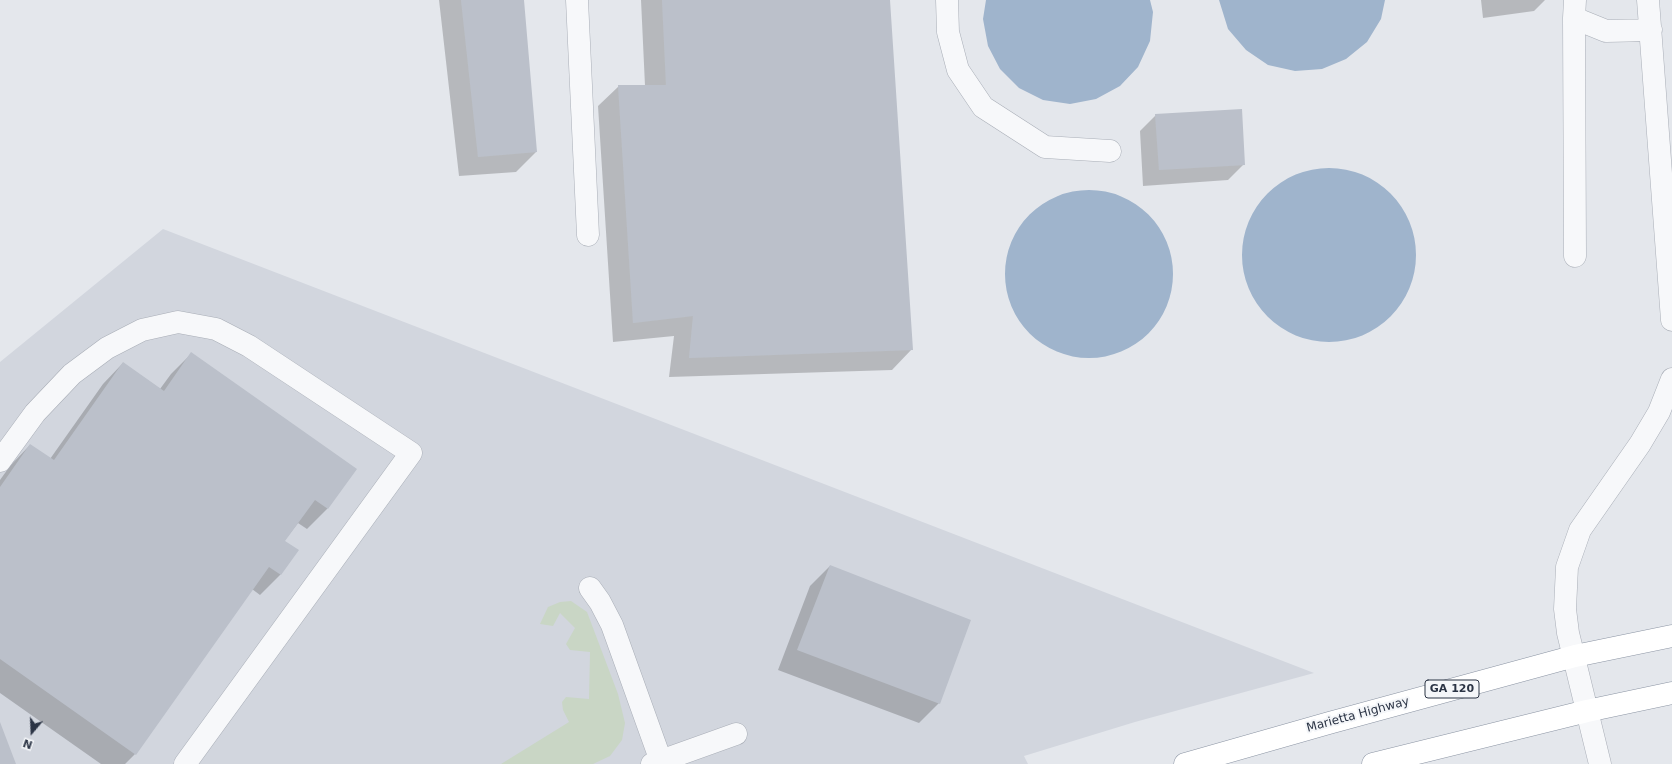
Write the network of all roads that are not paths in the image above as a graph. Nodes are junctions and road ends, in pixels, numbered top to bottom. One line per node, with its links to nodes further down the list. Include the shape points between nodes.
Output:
1 (577, 0): 7 (street)
2 (947, 0): 6 (street, via 948,32 958,70 983,106 1045,147)
3 (1648, 0): 5 (street)
4 (1574, 9): 5 (street, via 1606,31); 8 (street)
5 (1650, 30): 9 (street)
6 (1110, 151)
7 (588, 235)
8 (1575, 256)
9 (1672, 320)
10 (1672, 379): 14 (street, via 1659,412 1640,444 1580,530 1572,548 1567,567 1565,609)
11 (0, 461): 19 (street, via 35,413 72,374 107,348 142,330 178,322 216,329 249,346 411,453)
12 (590, 588): 18 (street, via 612,626)
13 (1672, 636): 14 (highway, Marietta Highway / GA 120)
14 (1575, 656): 16 (street); 20 (highway, Marietta Highway / GA 120)
15 (1672, 693): 16 (highway)
16 (1587, 711): 21 (highway); 22 (street)
17 (736, 734): 18 (street)
18 (658, 763)
19 (185, 764)
20 (1185, 764)
21 (1373, 764)
22 (1600, 764)

